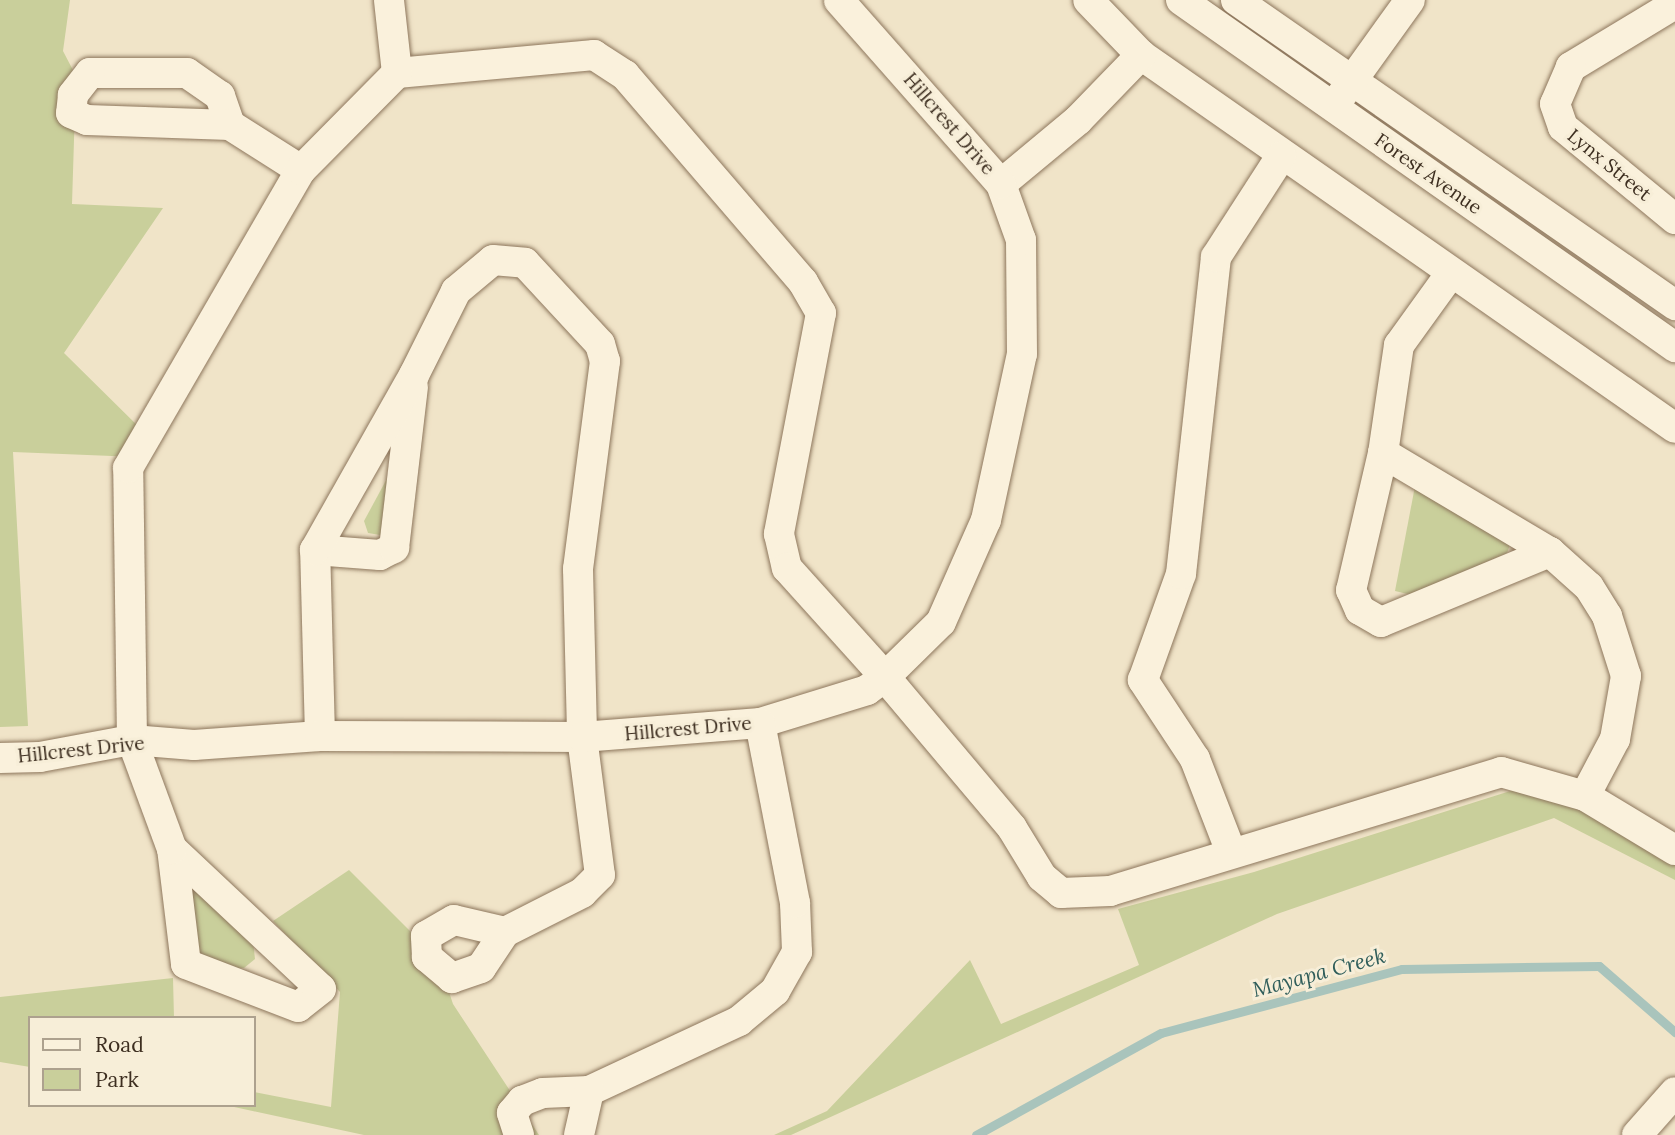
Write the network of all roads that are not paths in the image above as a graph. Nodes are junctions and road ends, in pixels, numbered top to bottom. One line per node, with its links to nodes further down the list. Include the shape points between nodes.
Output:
1 (389, 0): 9 (street)
2 (839, 0): 15 (street, Hillcrest Drive)
3 (1088, 0): 8 (street)
4 (1181, 0): 11 (street, Forest Avenue)
5 (1236, 0): 10 (street, Forest Avenue)
6 (1410, 0): 10 (street)
7 (1675, 4): 16 (street, Lynx Street, via 1571,67 1555,104 1563,127)
8 (1140, 55): 13 (street); 15 (street, via 1078,120)
9 (397, 73): 14 (street); 25 (street, via 594,55 625,75 803,282 821,313 779,534 787,568)
10 (1351, 82): 11 (street); 18 (street, Forest Avenue)
11 (1333, 107): 19 (street, Forest Avenue)
12 (230, 125): 12 (street, via 87,120 72,113 73,95 90,73 187,73 220,96); 14 (street)
13 (1281, 156): 17 (street); 34 (street, via 1216,257 1181,574 1143,680 1195,759)
14 (301, 170): 29 (street, via 128,468)
15 (1001, 184): 25 (street, Hillcrest Drive, via 1021,240 1022,354 986,520 942,622)
16 (1675, 219)
17 (1451, 273): 21 (street); 22 (street, via 1399,345)
18 (1675, 305)
19 (1675, 347)
20 (414, 375): 23 (street); 23 (street, via 394,548 380,555); 28 (street, via 456,291 494,260 525,263 600,344 605,361 578,569)
21 (1675, 428)
22 (1383, 453): 24 (street); 24 (street, via 1351,590 1360,610 1381,622)
23 (315, 550): 27 (street)
24 (1550, 552): 31 (street, via 1589,587 1607,616 1626,676 1615,739)
25 (885, 677): 26 (street, Hillcrest Drive, via 867,690); 34 (street, via 1012,828 1042,877 1061,893 1111,891)
26 (760, 723): 28 (street, Hillcrest Drive); 36 (street, via 795,903 797,952 775,991 739,1021)
27 (320, 736): 28 (street, Hillcrest Drive); 29 (street, Hillcrest Drive, via 194,745)
28 (582, 737): 35 (street, via 600,875 582,893)
29 (132, 740): 30 (street, Hillcrest Drive, via 40,757); 32 (street)
30 (0, 758)
31 (1585, 796): 33 (street); 34 (street, via 1501,772)
32 (172, 849): 32 (street, via 186,964 298,1007 321,989)
33 (1675, 850)
34 (1231, 852)
35 (505, 932)
36 (589, 1091): 38 (street, via 544,1093 523,1101 512,1113); 39 (street)
37 (1675, 1092): 40 (street)
38 (519, 1135)
39 (579, 1135)
40 (1637, 1135)

